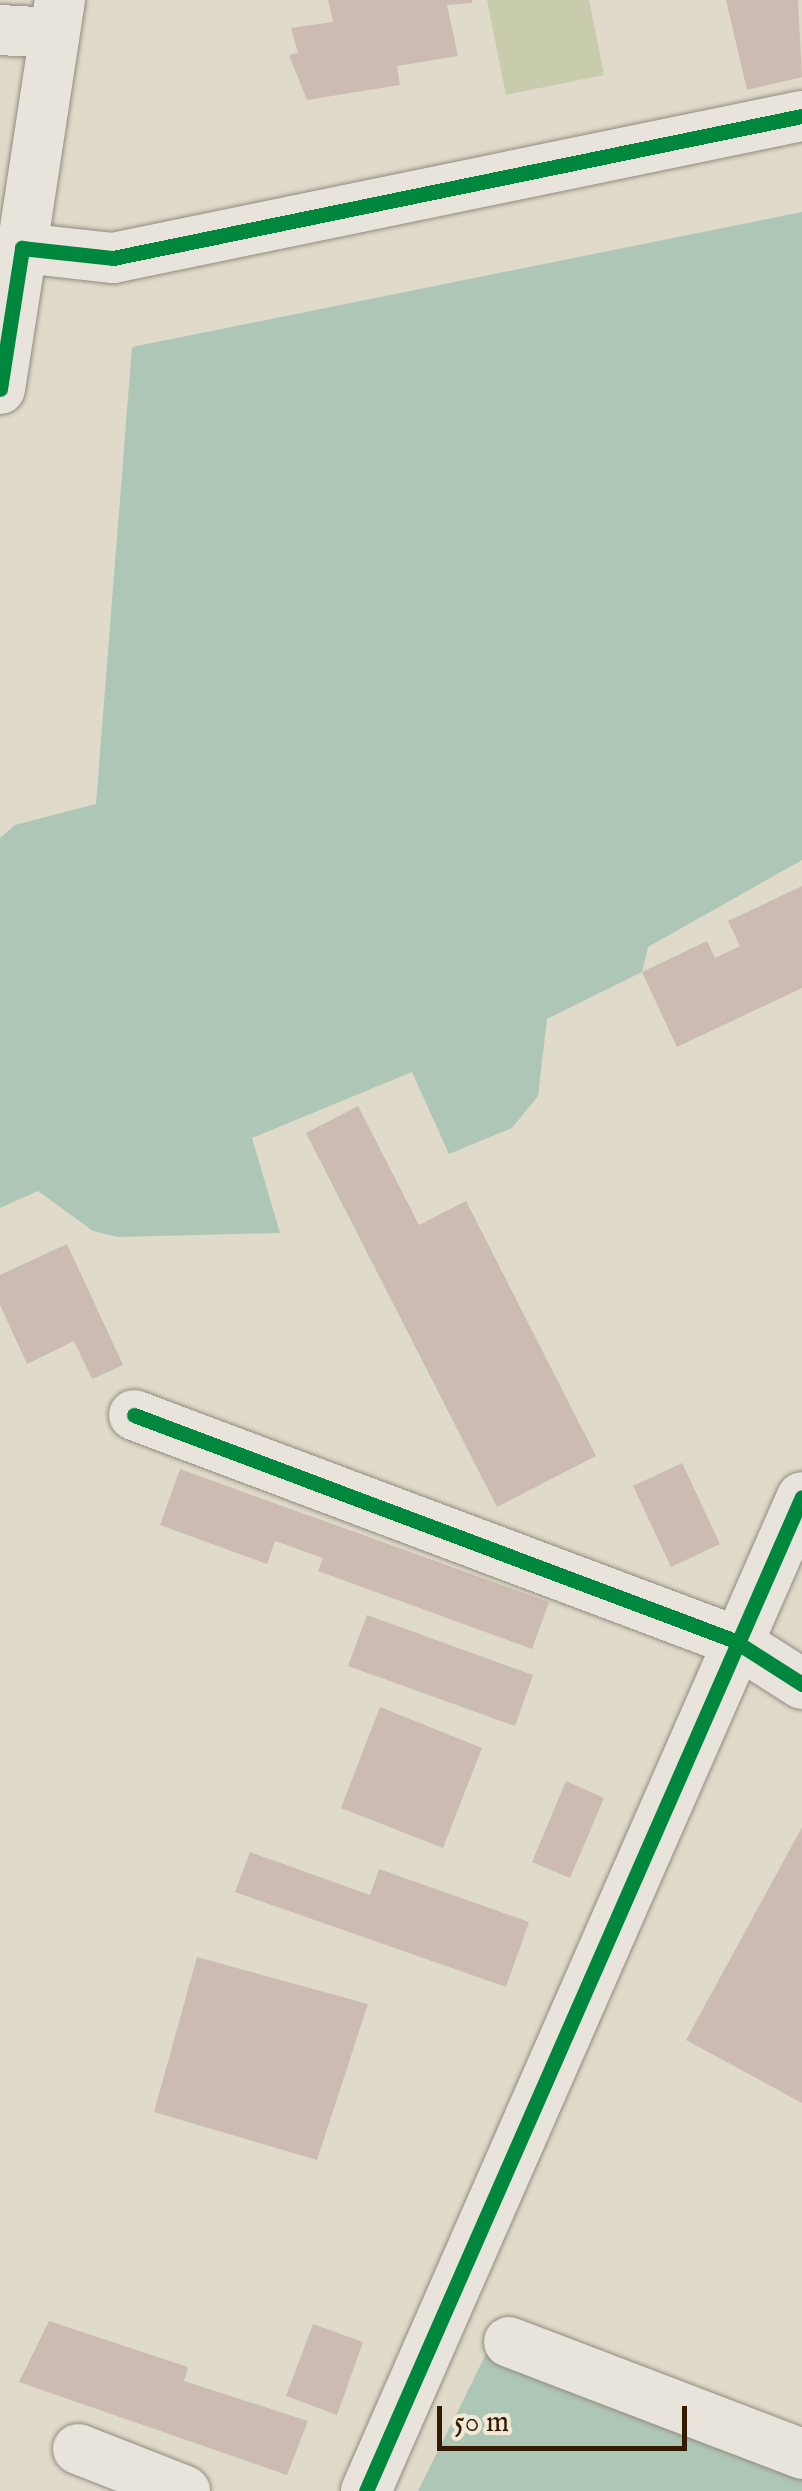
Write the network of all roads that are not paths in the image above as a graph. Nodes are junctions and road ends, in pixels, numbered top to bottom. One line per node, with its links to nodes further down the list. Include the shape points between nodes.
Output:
1 (57, 16): 2 (street); 4 (street)
2 (0, 30)
3 (802, 116): 4 (street, via 113,258)
4 (11, 251): 5 (street)
5 (0, 389)
6 (134, 1416): 8 (street)
7 (802, 1498): 8 (street)
8 (733, 1640): 9 (street); 14 (street)
9 (802, 1684)
10 (509, 2342): 12 (street)
11 (78, 2449): 13 (street)
12 (802, 2454)
13 (185, 2491)
14 (366, 2491)

